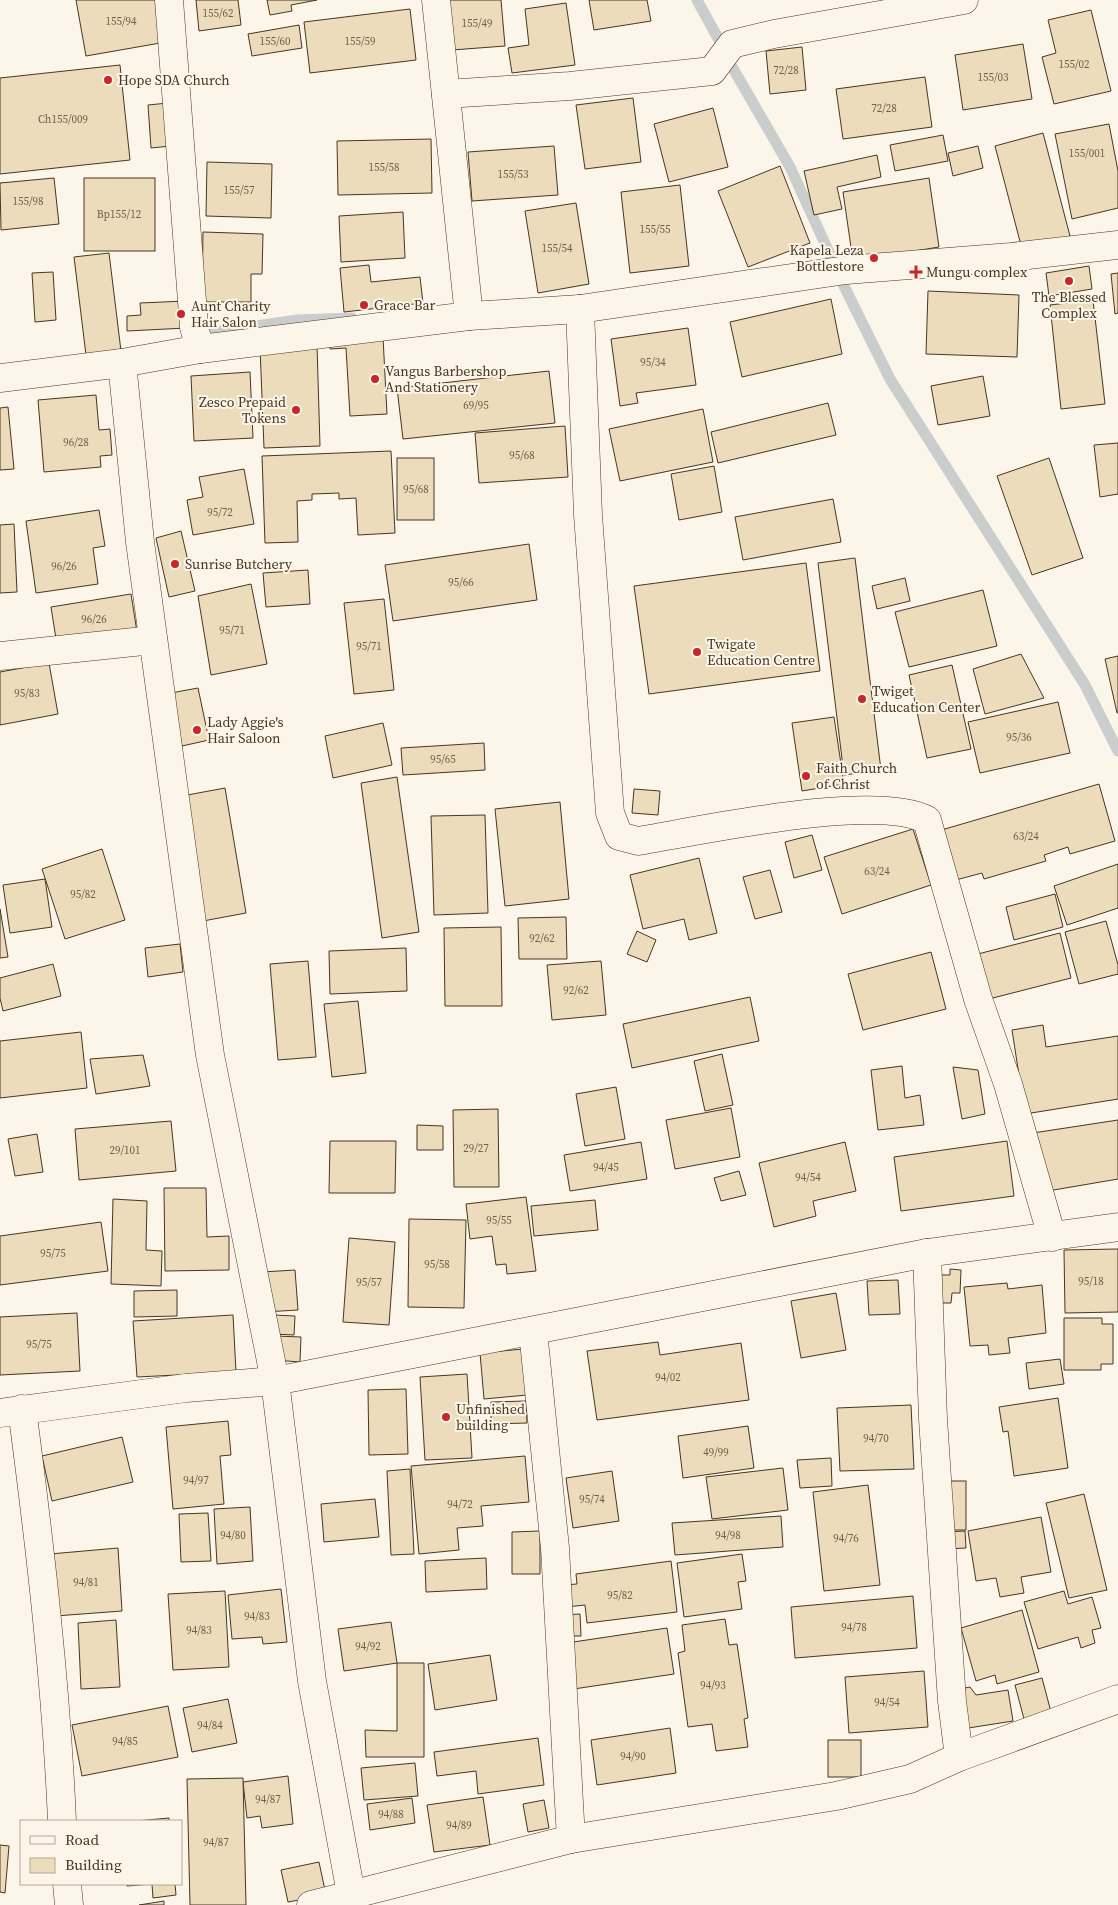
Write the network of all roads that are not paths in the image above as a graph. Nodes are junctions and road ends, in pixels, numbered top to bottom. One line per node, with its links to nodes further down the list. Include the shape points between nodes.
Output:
1 (169, 0): 8 (street, via 194,327)
2 (436, 0): 4 (street)
3 (964, 0): 4 (street, via 732,44 712,71 570,86)
4 (446, 94): 7 (street)
5 (1118, 245): 6 (street, via 846,270)
6 (580, 308): 7 (street); 14 (street, via 588,515 610,813 619,836 638,841 809,814 886,810 919,815 927,820)
7 (469, 316): 8 (street)
8 (200, 349): 9 (street)
9 (122, 363): 10 (street); 11 (street)
10 (0, 378)
11 (153, 640): 12 (street); 17 (street, via 210,1055)
12 (0, 656)
13 (1118, 1227): 14 (street)
14 (1052, 1238): 15 (street)
15 (927, 1253): 16 (street); 20 (street, via 933,1419 952,1701)
16 (533, 1331): 17 (street); 22 (street, via 555,1548)
17 (275, 1381): 18 (street, via 186,1388); 24 (street, via 312,1682)
18 (11, 1411): 21 (street, via 37,1527 58,1725)
19 (1118, 1699): 20 (street)
20 (959, 1757): 22 (street, via 910,1779 836,1796)
21 (62, 1820)
22 (571, 1839): 24 (street)
23 (67, 1885): 25 (street)
24 (351, 1894): 26 (street)
25 (69, 1905)
26 (311, 1905)

